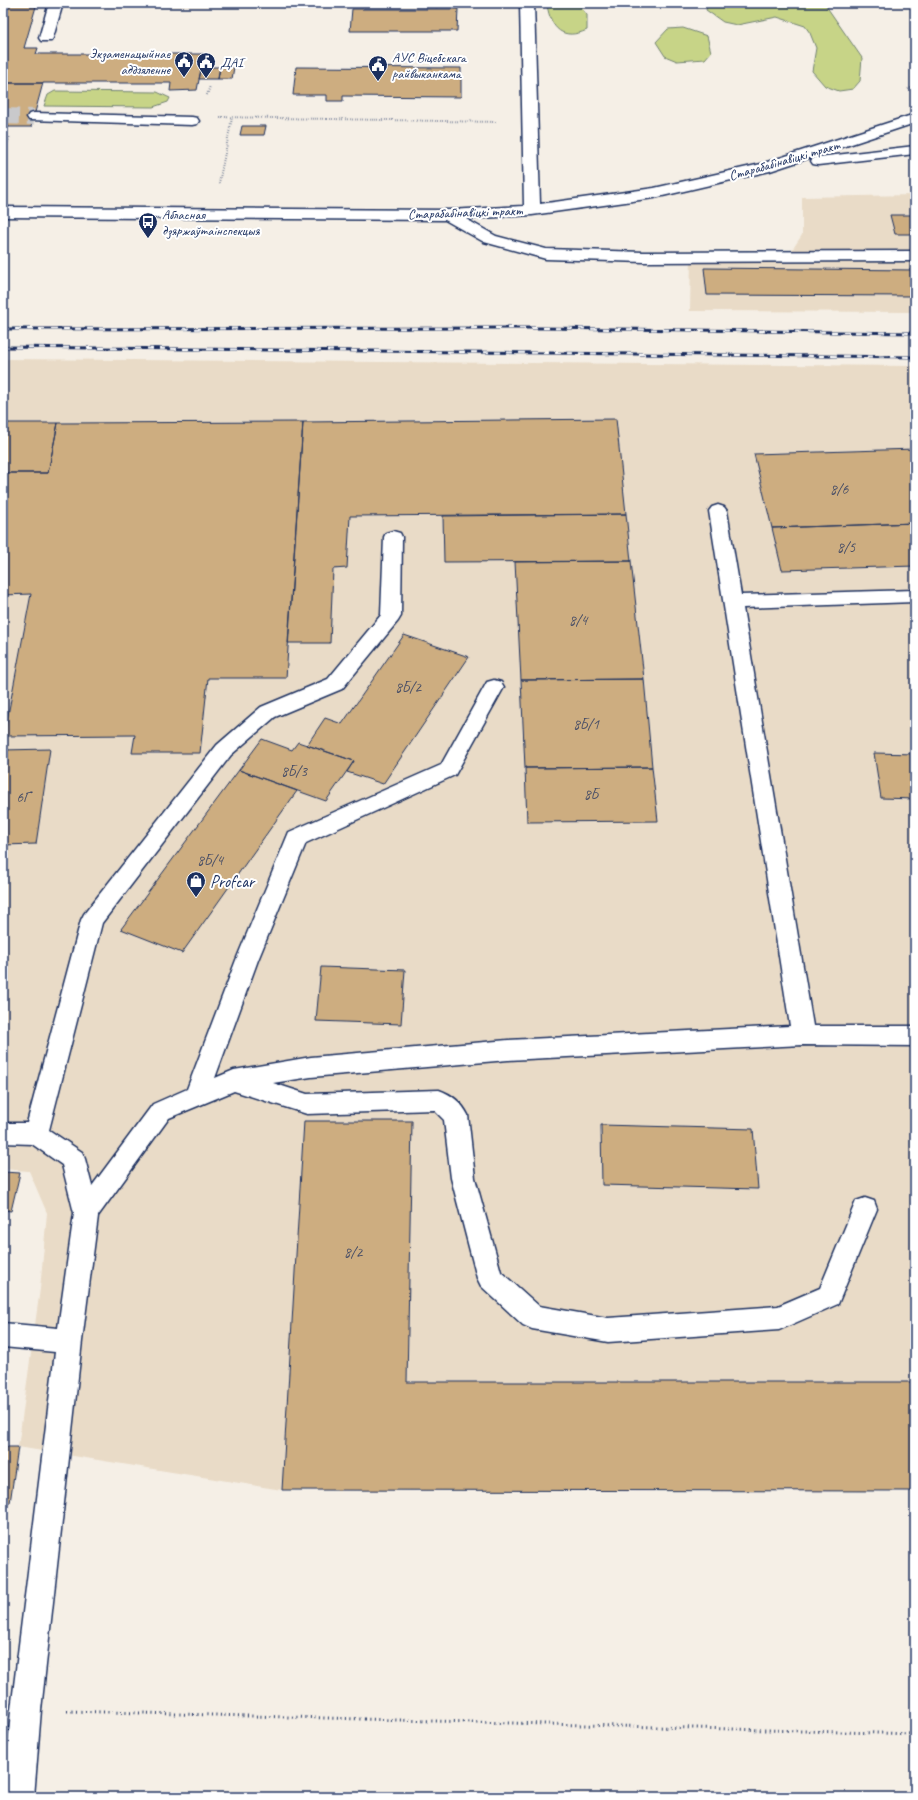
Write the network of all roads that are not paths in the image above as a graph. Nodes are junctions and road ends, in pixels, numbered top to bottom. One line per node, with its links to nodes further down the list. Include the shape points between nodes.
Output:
1 (56, 3): 3 (street)
2 (527, 3): 9 (street)
3 (46, 38)
4 (34, 117): 6 (street)
5 (915, 118): 8 (street, Старабабінавіцкі тракт)
6 (192, 121)
7 (915, 150): 8 (street)
8 (765, 168): 9 (street, Старабабінавіцкі тракт, via 654,193)
9 (532, 210): 11 (street, Старабабінавіцкі тракт)
10 (3, 212): 11 (street, Старабабінавіцкі тракт)
11 (448, 215): 12 (street, via 490,239 546,254 644,257)
12 (915, 256)
13 (718, 511): 16 (street)
14 (393, 537): 23 (street, via 391,616 335,684 268,712 224,750 92,920)
15 (915, 596): 16 (street)
16 (732, 602): 18 (street)
17 (494, 687): 21 (street, via 448,770 297,838 247,960)
18 (803, 1035): 19 (street); 20 (street, via 500,1051 311,1067)
19 (915, 1036)
20 (234, 1080): 21 (street); 24 (street, via 307,1104 439,1100 456,1115 463,1178 490,1278 532,1317 608,1330 779,1318 829,1296)
21 (196, 1096): 25 (street, via 161,1111)
22 (3, 1133): 23 (street)
23 (36, 1134): 25 (street, via 73,1159)
24 (865, 1209)
25 (86, 1213): 27 (street)
26 (3, 1335): 27 (street)
27 (68, 1341): 28 (street)
28 (18, 1797)

